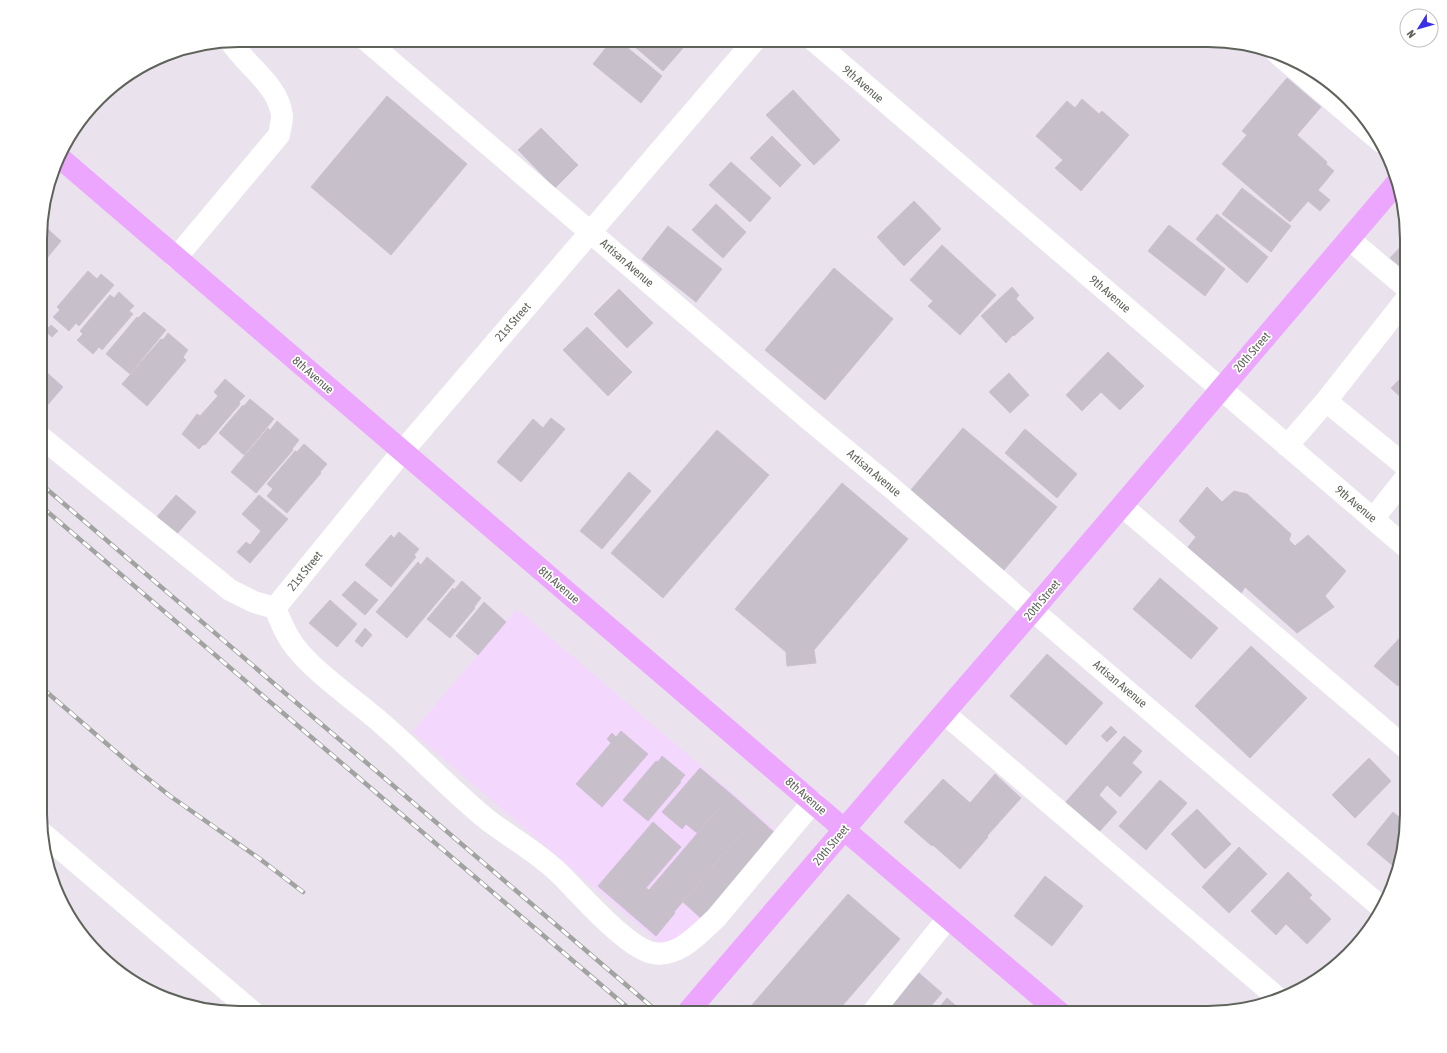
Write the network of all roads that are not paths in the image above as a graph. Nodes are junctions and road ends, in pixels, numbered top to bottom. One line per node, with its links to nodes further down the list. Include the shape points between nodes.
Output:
1 (234, 47): 11 (street, via 268,86 279,104 282,118 279,135)
2 (374, 47): 9 (street, Artisan Avenue)
3 (749, 47): 9 (street, 21st Street)
4 (821, 47): 14 (street, 9th Avenue)
5 (1294, 68): 6 (street)
6 (1365, 128)
7 (64, 161): 11 (main road, 8th Avenue)
8 (1393, 189): 10 (main road, 20th Street)
9 (590, 232): 18 (street, 21st Street); 25 (street, Artisan Avenue)
10 (1349, 239): 12 (street); 14 (main road, 20th Street)
11 (176, 258): 18 (main road, 8th Avenue)
12 (1400, 282)
13 (1400, 307): 15 (street)
14 (1221, 389): 17 (street, 9th Avenue); 21 (main road, 20th Street)
15 (1326, 401): 17 (street); 19 (street)
16 (47, 442): 24 (street, via 230,590 254,602)
17 (1287, 446): 22 (street, 9th Avenue)
18 (402, 452): 24 (street, 21st Street); 28 (main road, 8th Avenue)
19 (1400, 461)
20 (1400, 485): 22 (street)
21 (1122, 506): 25 (main road, 20th Street); 27 (street)
22 (1373, 519): 23 (street, 9th Avenue)
23 (1400, 542)
24 (275, 608): 28 (street, via 296,648 315,668 381,723 489,821 560,873 622,935 653,953 668,952 682,946 716,918)
25 (1033, 610): 26 (main road, 20th Street); 32 (street, Artisan Avenue)
26 (944, 713): 29 (main road, 20th Street); 34 (street)
27 (1400, 743)
28 (813, 802): 29 (main road, 8th Avenue)
29 (844, 829): 33 (main road, 8th Avenue); 36 (main road, 20th Street)
30 (50, 847): 31 (street)
31 (56, 857): 35 (street)
32 (1377, 904)
33 (948, 918): 37 (street); 38 (main road, 8th Avenue)
34 (1274, 994)
35 (245, 1006)
36 (693, 1006)
37 (878, 1006)
38 (1052, 1006)

